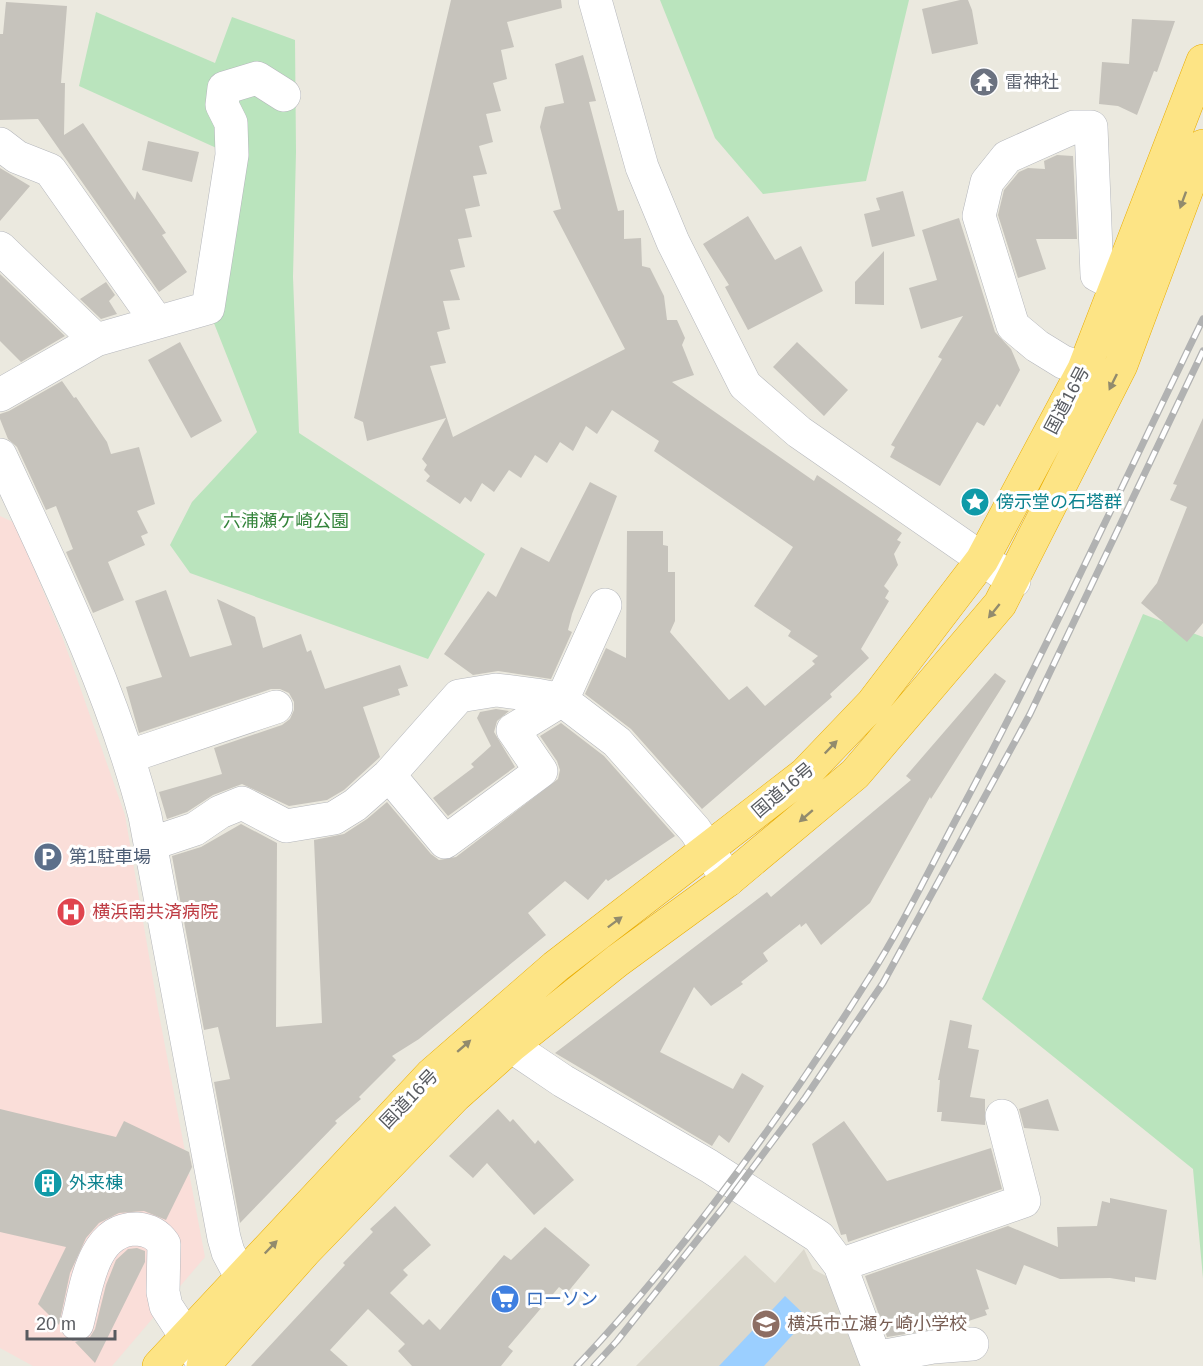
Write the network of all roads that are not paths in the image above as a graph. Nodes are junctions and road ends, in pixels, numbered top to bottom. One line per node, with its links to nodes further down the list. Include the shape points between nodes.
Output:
1 (595, 0): 13 (street, via 642,167 673,242 745,385 799,432)
2 (1203, 61): 7 (highway, 国道16号)
3 (284, 95): 8 (street, via 257,78 224,88 222,105 231,123 232,155 208,308)
4 (0, 144): 8 (street, via 17,157 50,170)
5 (1203, 146): 14 (highway, 国道16号, one-way to 14, via 1121,365)
6 (0, 248): 9 (street)
7 (1119, 286): 10 (highway, 国道16号); 10 (street, via 1097,275 1091,127 1074,127 1007,157 987,182 979,216 1013,326 1063,362)
8 (157, 322): 9 (street)
9 (96, 340): 11 (street)
10 (1084, 369): 13 (highway, 国道16号)
11 (0, 395)
12 (0, 455): 18 (street)
13 (982, 560): 14 (street); 21 (highway, 国道16号, one-way to 13, via 805,774 872,704)
14 (1014, 581): 22 (highway, 国道16号, one-way to 22, via 1000,604 855,774)
15 (605, 605): 16 (street)
16 (562, 700): 19 (street, via 496,690 459,696); 19 (street, via 513,730 541,771 445,842); 21 (street, via 617,742)
17 (276, 707): 18 (street)
18 (130, 756): 20 (street)
19 (388, 775): 20 (street, via 334,818 286,826 242,803 220,812 195,830)
20 (150, 844): 26 (street, via 224,1238)
21 (709, 850): 22 (street); 26 (highway, 国道16号, one-way to 21, via 431,1075 555,967)
22 (728, 880): 23 (highway, 国道16号, via 617,961)
23 (511, 1046): 25 (street, via 563,1082 709,1166 819,1237); 26 (highway, 国道16号)
24 (1002, 1116): 25 (street, via 1024,1201)
25 (840, 1265): 29 (street, via 875,1358)
26 (249, 1292): 28 (highway, 国道16号); 30 (highway, 国道16号)
27 (77, 1324): 28 (street, via 96,1255 105,1242 117,1233 151,1231 164,1244 165,1299)
28 (186, 1338): 30 (street); 31 (highway, 国道16号)
29 (972, 1344)
30 (203, 1365)
31 (159, 1366)

